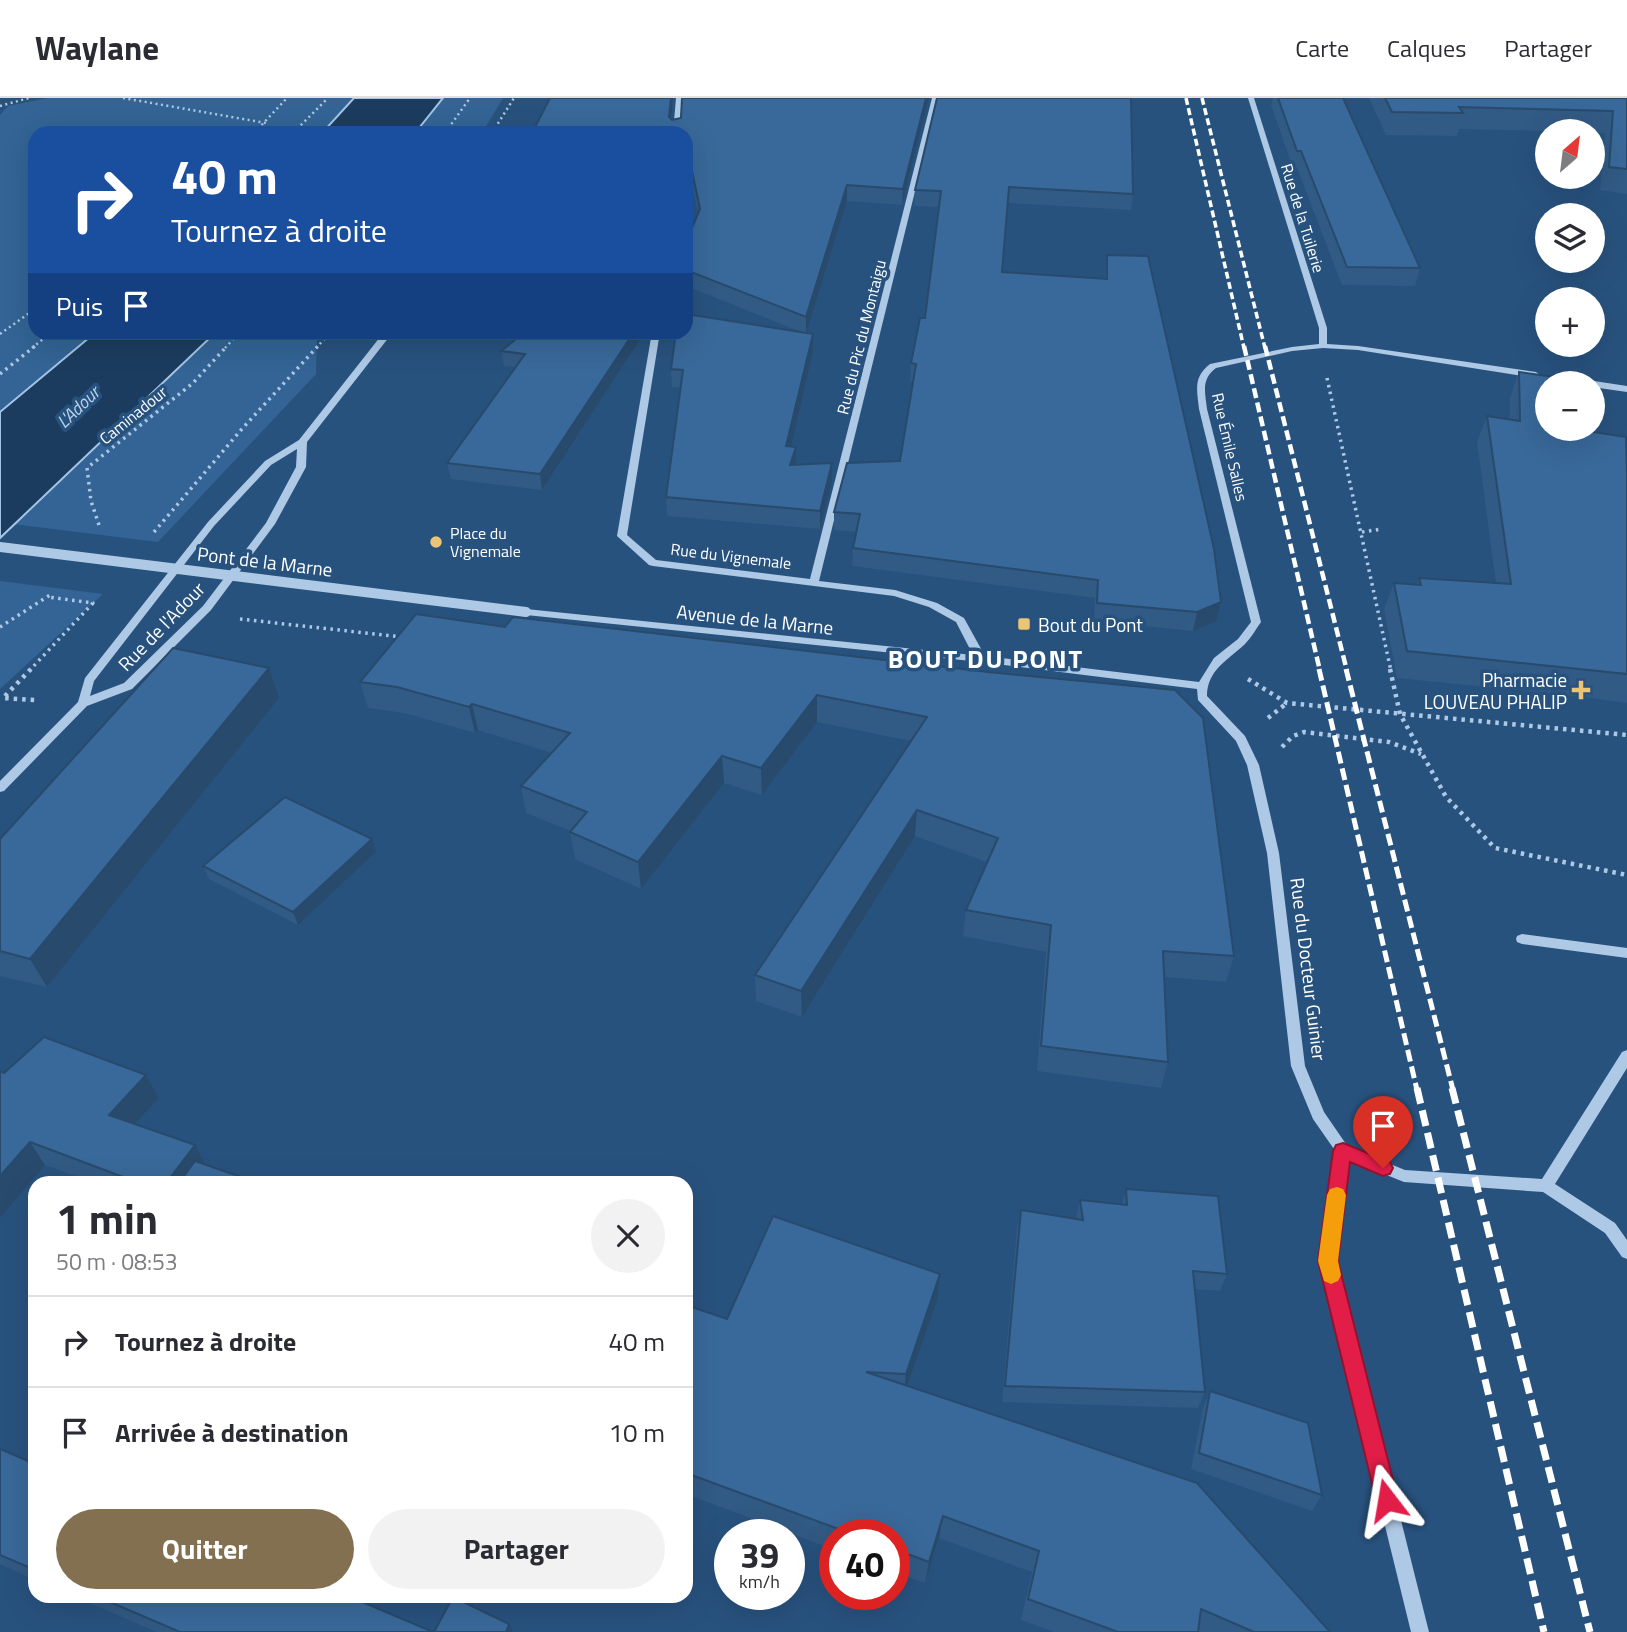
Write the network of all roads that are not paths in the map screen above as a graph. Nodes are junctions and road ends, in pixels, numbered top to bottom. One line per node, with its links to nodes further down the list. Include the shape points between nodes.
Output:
1 (679, 98): 4 (street)
2 (935, 98): 13 (street, Rue du Pic du Montaigu)
3 (1251, 98): 7 (street, Rue de la Tuilerie, via 1323,328)
4 (677, 126)
5 (383, 340): 11 (street, Rue de l'Adour)
6 (655, 340): 13 (street, Rue du Vignemale, via 622,536 653,563)
7 (1323, 346): 8 (street, Rue Émile Salles); 16 (street, Rue Émile Salles, via 1213,366 1200,382 1256,622 1242,641 1218,660)
8 (1535, 376)
9 (1605, 386): 10 (street, Rue Émile Salles)
10 (1627, 389)
11 (302, 442): 17 (street, Rue de l'Adour, via 268,463 211,524 89,680); 17 (street, Rue de l'Adour, via 301,467 270,524 207,608 128,686)
12 (0, 547): 14 (street, Pont de la Marne, bridge)
13 (814, 582): 15 (street, Rue du Vignemale, via 895,593 933,604 960,620)
14 (526, 612): 15 (street, Avenue de la Marne)
15 (981, 659): 16 (street, Avenue de la Marne)
16 (1202, 686): 22 (street, Rue du Docteur Guinier, via 1202,697 1241,739 1253,765 1273,853 1298,1066 1318,1115)
17 (83, 703): 18 (street, Rue de l'Adour)
18 (0, 788)
19 (1522, 939): 20 (street)
20 (1627, 953)
21 (1627, 1056): 23 (street)
22 (1343, 1151): 23 (street, via 1404,1176); 25 (street, via 1328,1261)
23 (1546, 1186): 24 (street, via 1610,1228)
24 (1627, 1252)
25 (1420, 1632)

